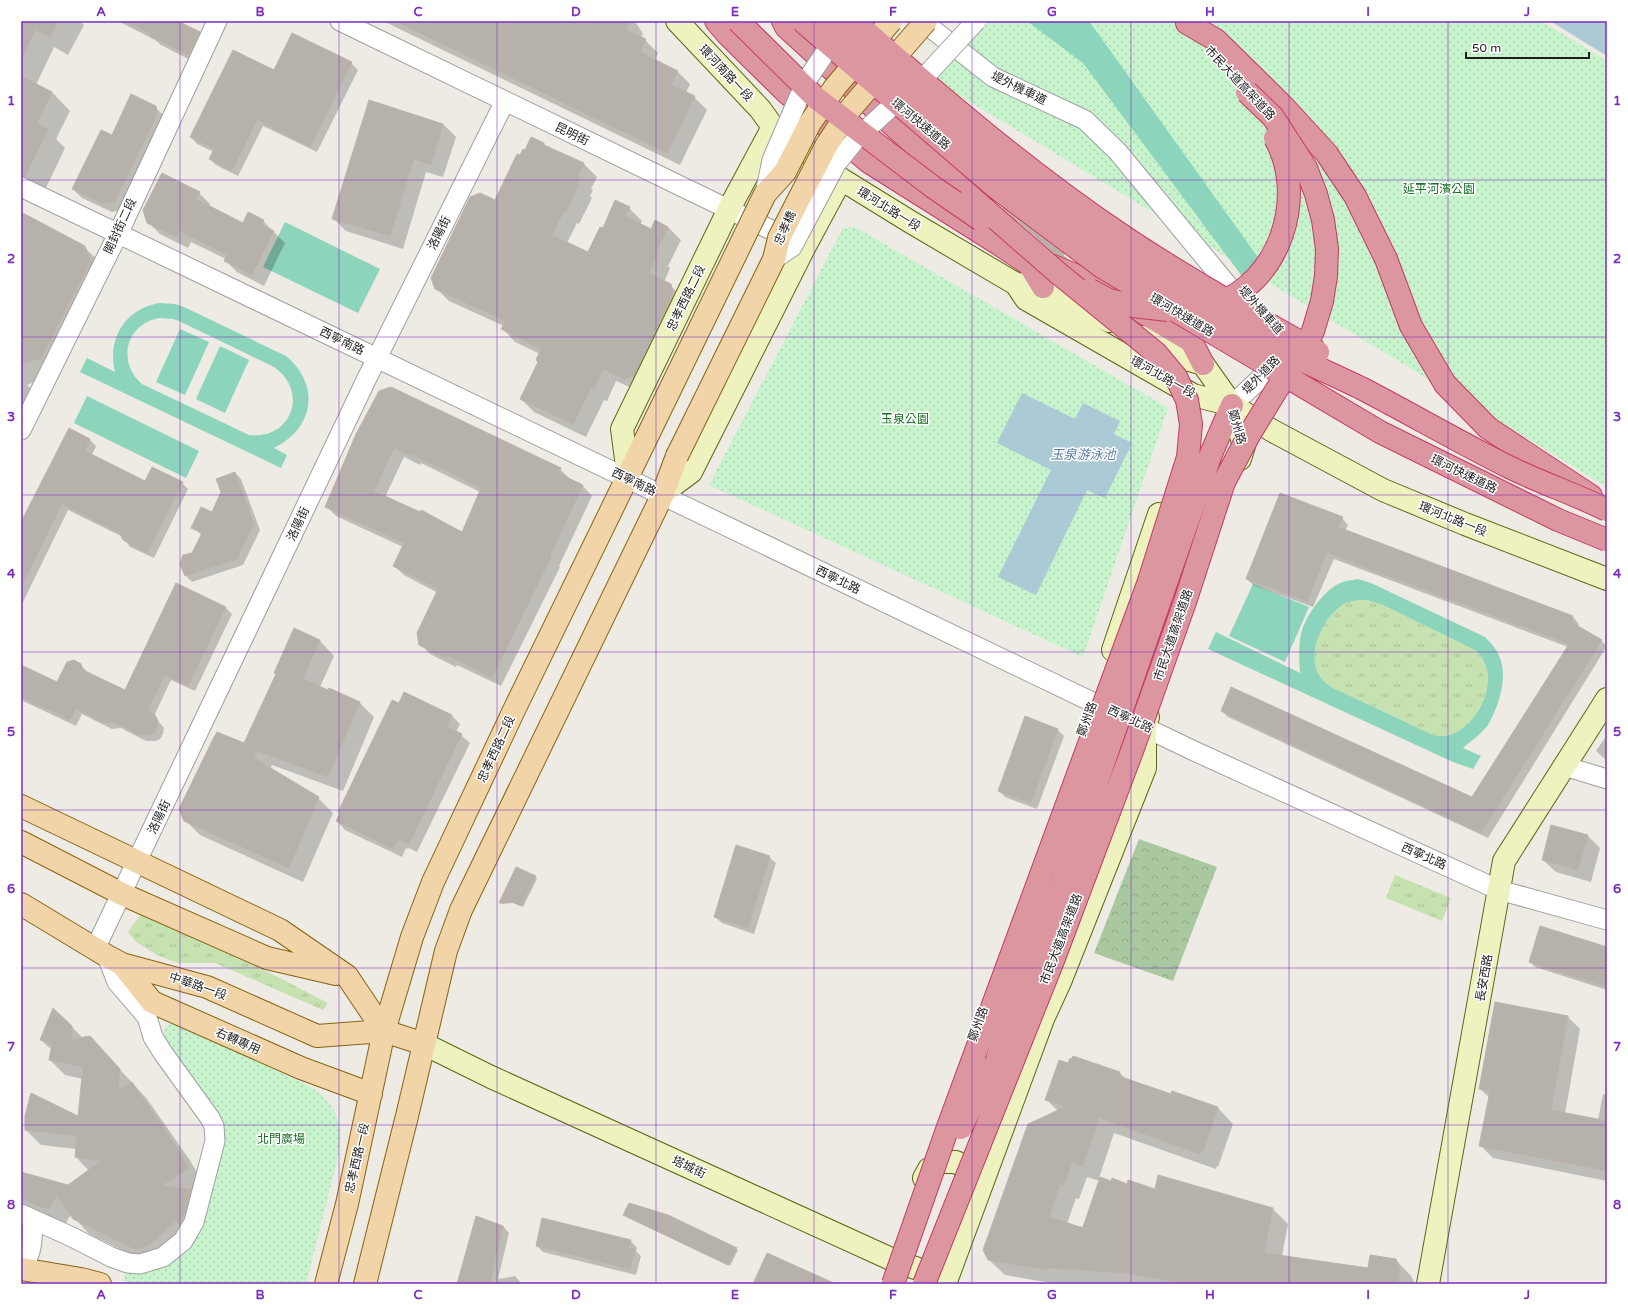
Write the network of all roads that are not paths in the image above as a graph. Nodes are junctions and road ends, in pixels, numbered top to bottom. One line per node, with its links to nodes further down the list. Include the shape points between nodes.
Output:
1 (217, 21): 24 (street, 開封街二段)
2 (340, 21): 18 (street, 昆明街)
3 (677, 21): 19 (street, 環河南路一段, via 760,110)
4 (716, 21): 26 (highway, bridge, via 786,92 869,162)
5 (738, 21): 28 (highway, bridge, via 816,98)
6 (783, 21): 28 (highway, bridge, via 786,27 971,197)
7 (802, 21): 38 (highway, 環河快速道路, bridge, via 994,186 1102,267 1380,432 1558,520)
8 (828, 21): 37 (highway, 環河快速道路, bridge, via 928,110 1022,186 1100,242 1176,290 1273,346 1360,388 1505,465)
9 (847, 21): 22 (street, bridge, via 806,81 772,160)
10 (854, 21): 38 (highway, bridge, via 1007,151 1122,235 1266,323 1470,436)
11 (891, 21): 22 (main road, bridge, via 835,87 810,123 785,172)
12 (922, 21): 30 (street, 堤外機車道, via 993,77 1085,120 1118,152 1264,330)
13 (926, 21): 27 (main road, 忠孝橋, bridge, via 851,108 826,146 779,238)
14 (935, 21): 30 (street, 堤外機車道, via 998,70 1087,114 1121,144 1266,319 1280,328)
15 (976, 21): 27 (street, bridge, via 931,70 856,139 836,164 792,247)
16 (1186, 22): 17 (highway, 市民大道高架道路); 37 (highway, via 1216,40 1284,107 1326,154 1355,196 1386,259 1410,326 1445,384 1488,428)
17 (1248, 92): 28 (highway, bridge, via 1283,153 1290,196 1288,217 1280,242 1256,279 1221,303 1183,312 1133,306); 63 (highway, 市民大道高架道路, bridge, via 1273,117 1306,168 1316,194 1327,249 1322,301 1313,331 1298,359 1277,389 1224,482 1185,602 1126,766 1051,965)
18 (505, 101): 23 (street, 昆明街); 31 (street, 洛陽街)
19 (773, 128): 20 (street, 環河北路一段, via 806,150); 23 (street, 忠孝西路二段)
20 (841, 179): 25 (street); 29 (street, 環河北路一段)
21 (21, 187): 24 (street, 西寧南路)
22 (765, 194): 35 (main road, 忠孝西路二段, bridge)
23 (729, 209): 25 (street, 昆明街); 35 (street, 忠孝西路二段, via 622,429)
24 (118, 234): 31 (street, 西寧南路); 34 (street, 開封街二段)
25 (804, 246): 36 (street, via 691,472)
26 (1002, 246): 28 (highway); 32 (highway, via 1092,282 1191,341)
27 (774, 259): 36 (main road, 忠孝橋, bridge, via 677,456)
28 (1050, 280): 29 (street); 32 (street, via 1182,358); 64 (highway, bridge, via 1156,353 1176,377 1187,400 1191,424 1188,457 1148,584)
29 (1016, 284): 33 (street, 環河北路一段, via 1026,299 1193,395)
30 (1288, 343): 33 (street, 堤外道路, via 1277,363)
31 (377, 359): 35 (street, 西寧南路); 47 (street, 洛陽街)
32 (1204, 364): 33 (street)
33 (1232, 405): 39 (street, 環河北路一段, via 1271,430 1383,490); 41 (street, 鄭州路, via 1193,417); 42 (street, 鄭州路, via 1244,446); 57 (highway, bridge, via 1211,454 1067,868)
34 (21, 430)
35 (628, 477): 36 (street, 西寧南路); 56 (main road, 忠孝西路二段, via 433,882 412,937)
36 (663, 494): 41 (street, 西寧北路); 58 (main road, via 461,910 446,951)
37 (1607, 508)
38 (1607, 541)
39 (1607, 579)
40 (1607, 699): 43 (street, 長安西路)
41 (1093, 702): 42 (street, 西寧北路); 48 (street, 鄭州路)
42 (1146, 726): 49 (street, 西寧北路, via 1214,760); 52 (street, 鄭州路, via 1145,768)
43 (1564, 766): 44 (street); 49 (street, 長安西路, via 1504,861)
44 (1607, 779)
45 (21, 806): 47 (main road)
46 (21, 842): 50 (main road)
47 (137, 862): 50 (street, 洛陽街); 55 (main road, via 280,930)
48 (1024, 888): 52 (street, via 1042,899 1059,904 1078,907); 60 (street, 鄭州路)
49 (1499, 890): 53 (street, 西寧北路); 74 (street, 長安西路)
50 (122, 894): 54 (street, 洛陽街); 55 (main road, via 267,958)
51 (21, 904): 54 (main road, 中華路一段)
52 (1092, 904): 61 (street, 鄭州路, via 1043,1019)
53 (1607, 920)
54 (108, 957): 56 (main road, 中華路一段, via 207,987 317,1036); 59 (main road, 右轉專用, via 152,1002 301,1068); 62 (street, via 117,982 147,1017 153,1037 163,1054 214,1126 215,1140 194,1222 183,1241 163,1257 140,1264 111,1257)
55 (346, 976): 56 (main road)
56 (384, 1031): 58 (main road, 中華路一段); 59 (main road, 忠孝西路一段)
57 (1002, 1042): 63 (highway, bridge); 64 (highway, bridge)
58 (424, 1044): 65 (street, 塔城街); 70 (main road)
59 (371, 1094): 69 (main road, 忠孝西路一段)
60 (920, 1186): 61 (street, via 929,1169 942,1162 956,1162 969,1170); 65 (street, 鄭州路)
61 (979, 1195): 67 (street, 鄭州路)
62 (26, 1217): 66 (street, via 32,1247)
63 (947, 1227): 73 (highway, 市民大道高架道路, bridge)
64 (912, 1230): 72 (highway, bridge)
65 (891, 1260): 67 (street, 塔城街); 71 (street, 鄭州路)
66 (21, 1269): 68 (main road)
67 (950, 1283)
68 (100, 1284)
69 (326, 1284)
70 (365, 1284)
71 (883, 1284)
72 (893, 1284)
73 (924, 1284)
74 (1428, 1284)

